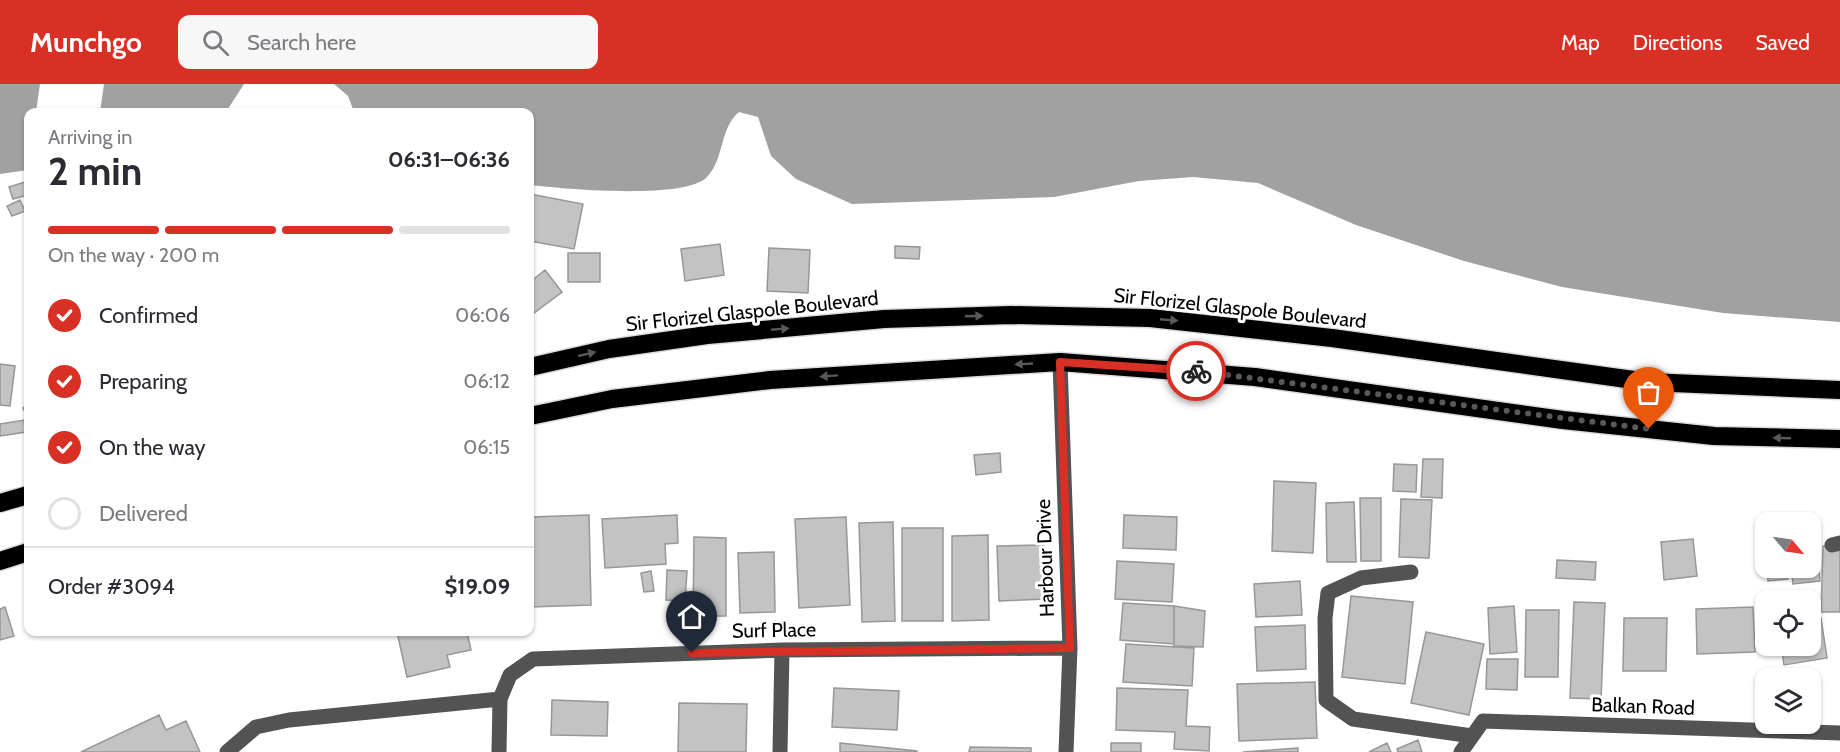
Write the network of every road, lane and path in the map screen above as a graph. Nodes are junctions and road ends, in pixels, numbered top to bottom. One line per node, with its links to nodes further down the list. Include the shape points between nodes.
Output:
1 (1060, 362): 4 (highway, one-way to 4, via 770,380 612,399); 5 (highway, one-way to 1, via 1714,436 1563,420 1255,377); 11 (street, Harbour Drive)
2 (534, 366): 3 (highway, Sir Florizel Glaspole Boulevard, one-way to 3, via 609,349 707,335 884,319 1021,315 1150,318 1227,325 1648,382)
3 (1840, 390)
4 (534, 415)
5 (1840, 440)
6 (24, 496): 7 (highway)
7 (0, 503)
8 (24, 553): 9 (highway)
9 (0, 561)
10 (1411, 572): 15 (street, via 1361,578 1328,593 1326,700 1353,718)
11 (1070, 648): 12 (street, Surf Place); 19 (street, Harbour Drive)
12 (782, 650): 13 (street, Surf Place, via 533,659 510,675); 18 (street)
13 (500, 699): 16 (street, via 290,720 256,727); 17 (street)
14 (1840, 733): 15 (street, Balkan Road, via 1483,721)
15 (1472, 736): 20 (street, Balkan Road)
16 (227, 752)
17 (499, 752)
18 (780, 752)
19 (1066, 752)
20 (1461, 752)

